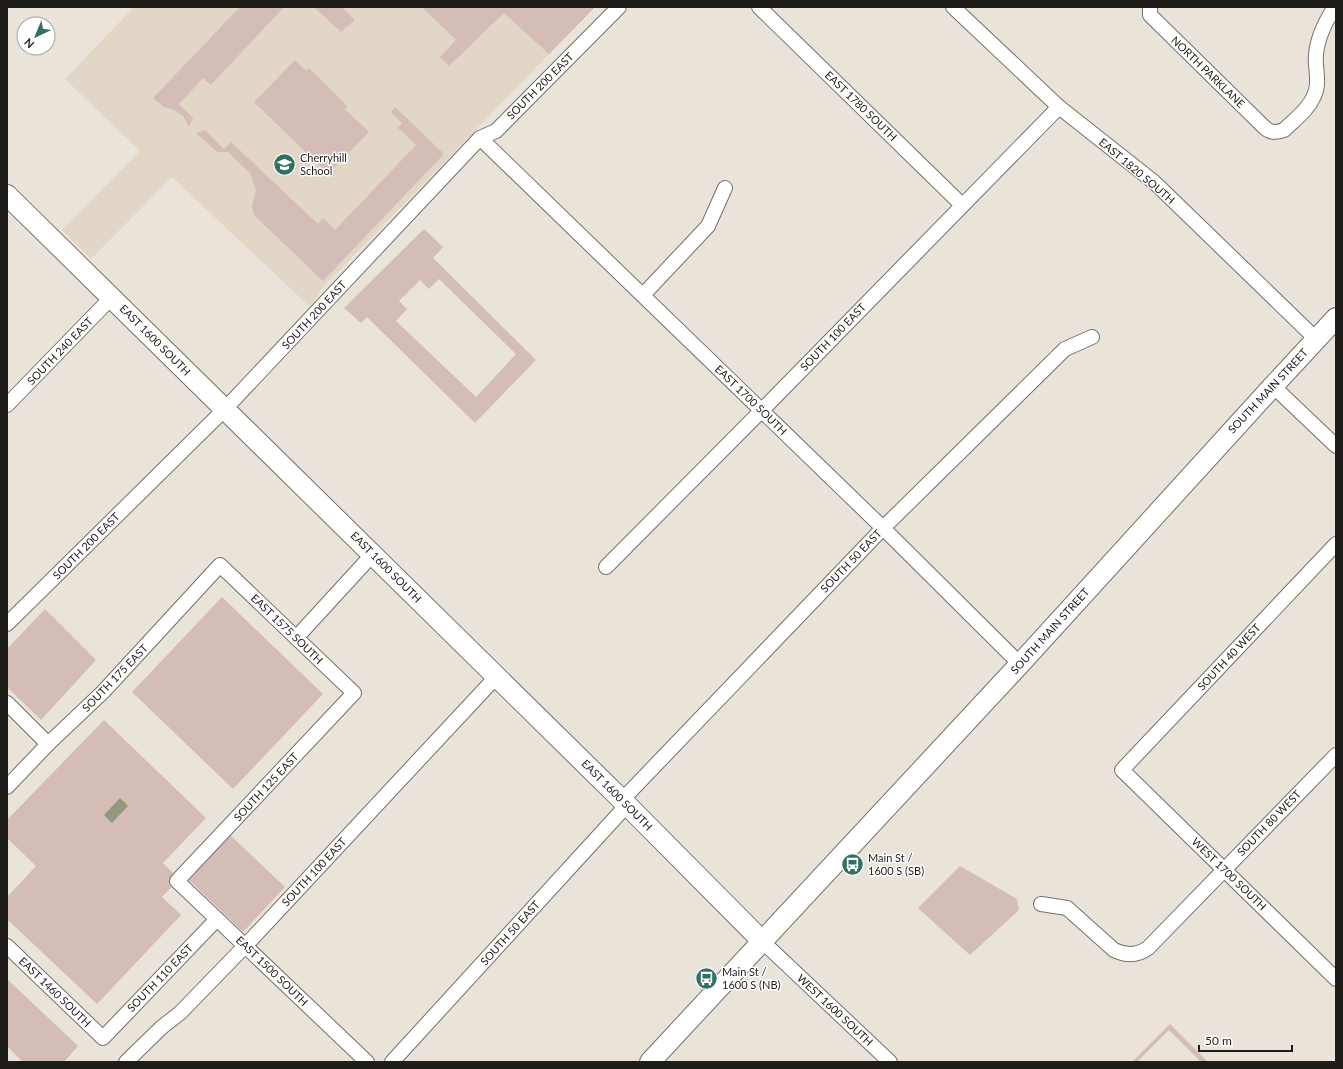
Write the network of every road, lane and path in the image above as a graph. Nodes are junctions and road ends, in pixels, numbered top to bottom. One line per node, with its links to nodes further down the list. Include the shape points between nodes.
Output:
1 (619, 7): 7 (street, SOUTH 200 EAST, via 496,130)
2 (760, 7): 10 (street, EAST 1780 SOUTH)
3 (953, 7): 6 (street, EAST 1820 SOUTH)
4 (1150, 7): 5 (street, NORTH PARKLANE, via 1150,15 1268,131 1273,132 1284,130 1314,97 1318,79 1318,45 1322,30)
5 (1335, 7)
6 (1059, 107): 10 (street, SOUTH 100 EAST); 15 (street, EAST 1820 SOUTH, via 1154,182)
7 (480, 138): 11 (street, EAST 1700 SOUTH); 18 (street, SOUTH 200 EAST)
8 (725, 188): 11 (street, via 708,226)
9 (7, 195): 12 (street, EAST 1600 SOUTH)
10 (962, 205): 19 (street, SOUTH 100 EAST)
11 (643, 295): 19 (street, EAST 1700 SOUTH)
12 (112, 298): 17 (street, SOUTH 240 EAST); 18 (street, EAST 1600 SOUTH)
13 (1336, 318): 15 (street, SOUTH MAIN STREET)
14 (1092, 337): 21 (street, SOUTH 50 EAST, via 1065,350)
15 (1316, 339): 16 (street, SOUTH MAIN STREET)
16 (1273, 386): 20 (street); 28 (street, SOUTH MAIN STREET)
17 (7, 405)
18 (226, 409): 23 (street, EAST 1600 SOUTH); 26 (street, SOUTH 200 EAST)
19 (762, 410): 21 (street, EAST 1700 SOUTH); 25 (street, SOUTH 100 EAST)
20 (1336, 446)
21 (883, 528): 28 (street, EAST 1700 SOUTH); 36 (street, SOUTH 50 EAST)
22 (1336, 544): 34 (street, SOUTH 40 WEST)
23 (373, 554): 27 (street); 29 (street, EAST 1600 SOUTH)
24 (220, 565): 27 (street, EAST 1575 SOUTH); 32 (street, SOUTH 175 EAST, via 103,692)
25 (606, 567)
26 (7, 624)
27 (296, 638): 30 (street, EAST 1575 SOUTH)
28 (1020, 664): 41 (street, SOUTH MAIN STREET)
29 (497, 676): 36 (street, EAST 1600 SOUTH); 42 (street, SOUTH 100 EAST)
30 (354, 693): 38 (street, SOUTH 125 EAST)
31 (7, 703): 32 (street)
32 (48, 744): 35 (street, SOUTH 175 EAST)
33 (1336, 755): 37 (street, SOUTH 80 WEST)
34 (1122, 770): 37 (street, WEST 1700 SOUTH)
35 (7, 787)
36 (625, 802): 41 (street, EAST 1600 SOUTH); 48 (street, SOUTH 50 EAST)
37 (1224, 870): 39 (street, SOUTH 80 WEST, via 1148,948 1137,954 1131,955 1114,950 1067,908); 44 (street, WEST 1700 SOUTH)
38 (177, 881): 40 (street, EAST 1500 SOUTH)
39 (1041, 904)
40 (217, 919): 42 (street, EAST 1500 SOUTH); 45 (street, SOUTH 110 EAST)
41 (763, 942): 49 (street, SOUTH MAIN STREET); 50 (street, WEST 1600 SOUTH)
42 (246, 945): 46 (street, SOUTH 100 EAST, via 180,1013); 47 (street, EAST 1500 SOUTH)
43 (7, 946): 45 (street, EAST 1460 SOUTH)
44 (1336, 979)
45 (103, 1038)
46 (126, 1062)
47 (366, 1062)
48 (392, 1062)
49 (650, 1062)
50 (890, 1062)

